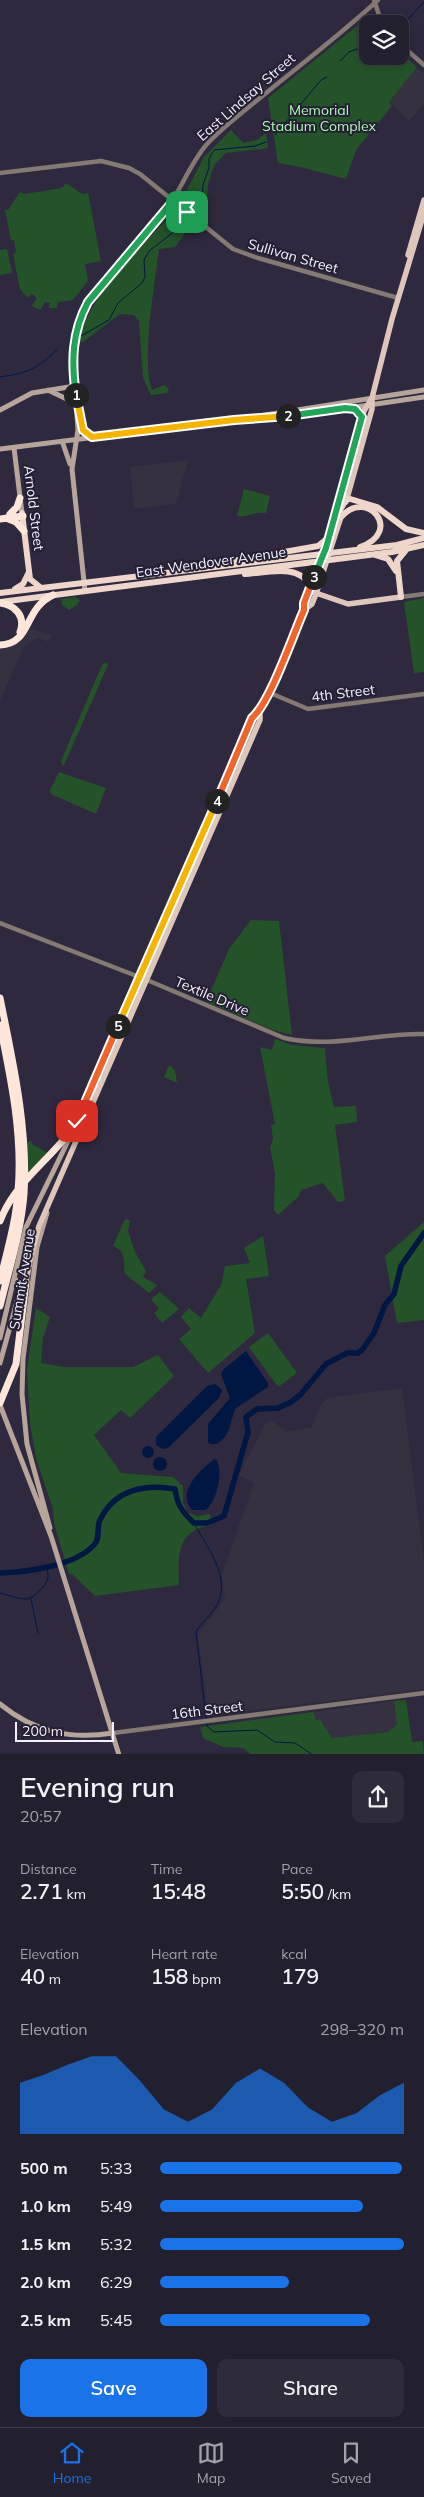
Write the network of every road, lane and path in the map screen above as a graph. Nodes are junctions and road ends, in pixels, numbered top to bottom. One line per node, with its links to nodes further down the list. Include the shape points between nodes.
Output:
1 (378, 0): 2 (street, East Lindsay Street)
2 (374, 2): 3 (street); 8 (street, East Lindsay Street, via 211,140 197,156)
3 (379, 15)
4 (409, 52): 5 (street)
5 (424, 65)
6 (0, 173): 8 (street, Sullivan Street, via 101,161 129,168)
7 (424, 200): 10 (main road, Summit Avenue)
8 (173, 201): 10 (street, Sullivan Street, via 240,252); 11 (street, East Lindsay Street, via 96,291 83,313 73,343)
9 (424, 213): 10 (main road, Summit Avenue)
10 (399, 296): 15 (main road, Summit Avenue)
11 (75, 386): 12 (main road); 16 (main road, East Lindsay Street)
12 (47, 390): 16 (main road); 20 (main road, via 32,393)
13 (424, 390): 15 (main road)
14 (424, 397): 15 (main road)
15 (370, 402): 17 (main road); 18 (main road); 24 (main road, Summit Avenue); 33 (main road, Summit Avenue)
16 (77, 404): 21 (main road, East Lindsay Street)
17 (310, 407): 19 (main road); 22 (main road, via 307,412)
18 (345, 408): 22 (main road); 24 (main road, via 355,409)
19 (298, 409): 23 (main road); 25 (main road)
20 (0, 410)
21 (79, 415): 26 (main road, via 85,433); 27 (main road, East Lindsay Street)
22 (296, 415): 23 (main road)
23 (285, 416): 25 (main road)
24 (362, 417): 37 (main road, Summit Avenue)
25 (240, 419): 26 (main road)
26 (92, 437): 27 (main road)
27 (77, 439): 28 (main road); 31 (main road, East Lindsay Street)
28 (62, 441): 29 (main road); 31 (main road)
29 (14, 448): 30 (main road); 32 (main road, Arnold Street)
30 (0, 450)
31 (72, 469): 53 (main road, East Lindsay Street)
32 (20, 498): 34 (main road, Arnold Street); 35 (highway, via 17,507)
33 (347, 498): 36 (main road, Summit Avenue); 37 (highway); 39 (highway, via 377,507 406,529)
34 (22, 514): 35 (highway); 38 (highway, Arnold Street)
35 (4, 517): 38 (highway, via 16,522)
36 (341, 517): 43 (main road, Summit Avenue); 45 (highway, via 355,507 363,507 376,513 381,524 373,541)
37 (333, 522): 40 (main road, Summit Avenue)
38 (24, 531): 48 (highway, Arnold Street)
39 (424, 533)
40 (329, 537): 43 (main road, Summit Avenue); 47 (highway, via 318,546)
41 (424, 538): 45 (highway, East Wendover Avenue)
42 (424, 545): 44 (highway, East Wendover Avenue)
43 (329, 548): 52 (main road, Summit Avenue); 60 (main road, Summit Avenue, via 327,565)
44 (407, 549): 46 (highway, East Wendover Avenue); 50 (highway, via 398,557)
45 (350, 550): 47 (highway, East Wendover Avenue)
46 (368, 554): 50 (highway, via 388,559); 51 (highway, East Wendover Avenue)
47 (188, 570): 49 (highway, East Wendover Avenue)
48 (29, 571): 56 (highway, via 33,584); 57 (highway, via 23,584)
49 (171, 572): 53 (highway, East Wendover Avenue); 54 (highway, via 138,580)
50 (398, 574): 63 (highway)
51 (206, 575): 54 (highway, East Wendover Avenue); 55 (highway, via 294,572)
52 (314, 577): 55 (main road, Summit Avenue); 60 (main road, via 313,591)
53 (85, 583): 56 (highway, East Wendover Avenue); 58 (main road, East Lindsay Street)
54 (135, 585): 58 (highway, East Wendover Avenue)
55 (310, 586): 65 (main road, Summit Avenue)
56 (44, 588): 57 (highway, East Wendover Avenue)
57 (11, 591): 59 (highway, East Wendover Avenue)
58 (85, 591): 62 (highway, East Wendover Avenue)
59 (0, 593)
60 (316, 594): 63 (main road, via 348,604); 65 (main road, Summit Avenue, via 312,604)
61 (424, 594): 63 (street)
62 (53, 595): 64 (highway, East Wendover Avenue); 66 (highway, via 38,604 19,638 12,643)
63 (400, 597)
64 (0, 602): 66 (highway, via 17,609 22,626 14,638)
65 (304, 610): 67 (main road, Summit Avenue)
66 (0, 643)
67 (268, 692): 68 (street, 4th Street, via 308,709); 69 (main road, Summit Avenue)
68 (424, 694)
69 (260, 712): 71 (main road, Summit Avenue, via 252,718); 72 (main road, Summit Avenue, via 260,720)
70 (0, 923): 71 (street, Textile Drive)
71 (139, 977): 72 (street, Textile Drive); 76 (main road, Summit Avenue)
72 (147, 980): 75 (street, Textile Drive, via 260,1029 297,1041 334,1043); 77 (main road, Summit Avenue)
73 (0, 998): 85 (highway, via 22,1122 25,1171 19,1231)
74 (0, 1025): 83 (highway, via 17,1123 19,1176 14,1224)
75 (424, 1034)
76 (77, 1121): 77 (main road); 78 (main road, Summit Avenue)
77 (84, 1124): 79 (main road, Summit Avenue)
78 (73, 1128): 80 (highway, via 11,1197); 87 (main road, Summit Avenue, via 26,1227)
79 (50, 1203): 84 (main road, Summit Avenue, via 35,1237); 86 (main road, Summit Avenue, via 37,1247)
80 (1, 1218)
81 (0, 1276): 82 (street)
82 (16, 1280): 84 (street); 88 (main road, via 21,1287)
83 (0, 1281)
84 (26, 1282): 86 (main road, via 30,1286); 89 (highway, via 16,1364)
85 (0, 1306)
86 (27, 1327): 90 (main road, Summit Avenue, via 23,1359 23,1420 32,1468)
87 (0, 1338)
88 (0, 1363)
89 (0, 1404): 90 (main road, Summit Avenue)
90 (51, 1536): 93 (main road, Summit Avenue)
91 (424, 1693): 93 (street, 16th Street)
92 (0, 1704): 93 (main road, 16th Street, via 20,1719 49,1732 82,1736)
93 (113, 1733): 94 (main road, Summit Avenue)
94 (119, 1754)

